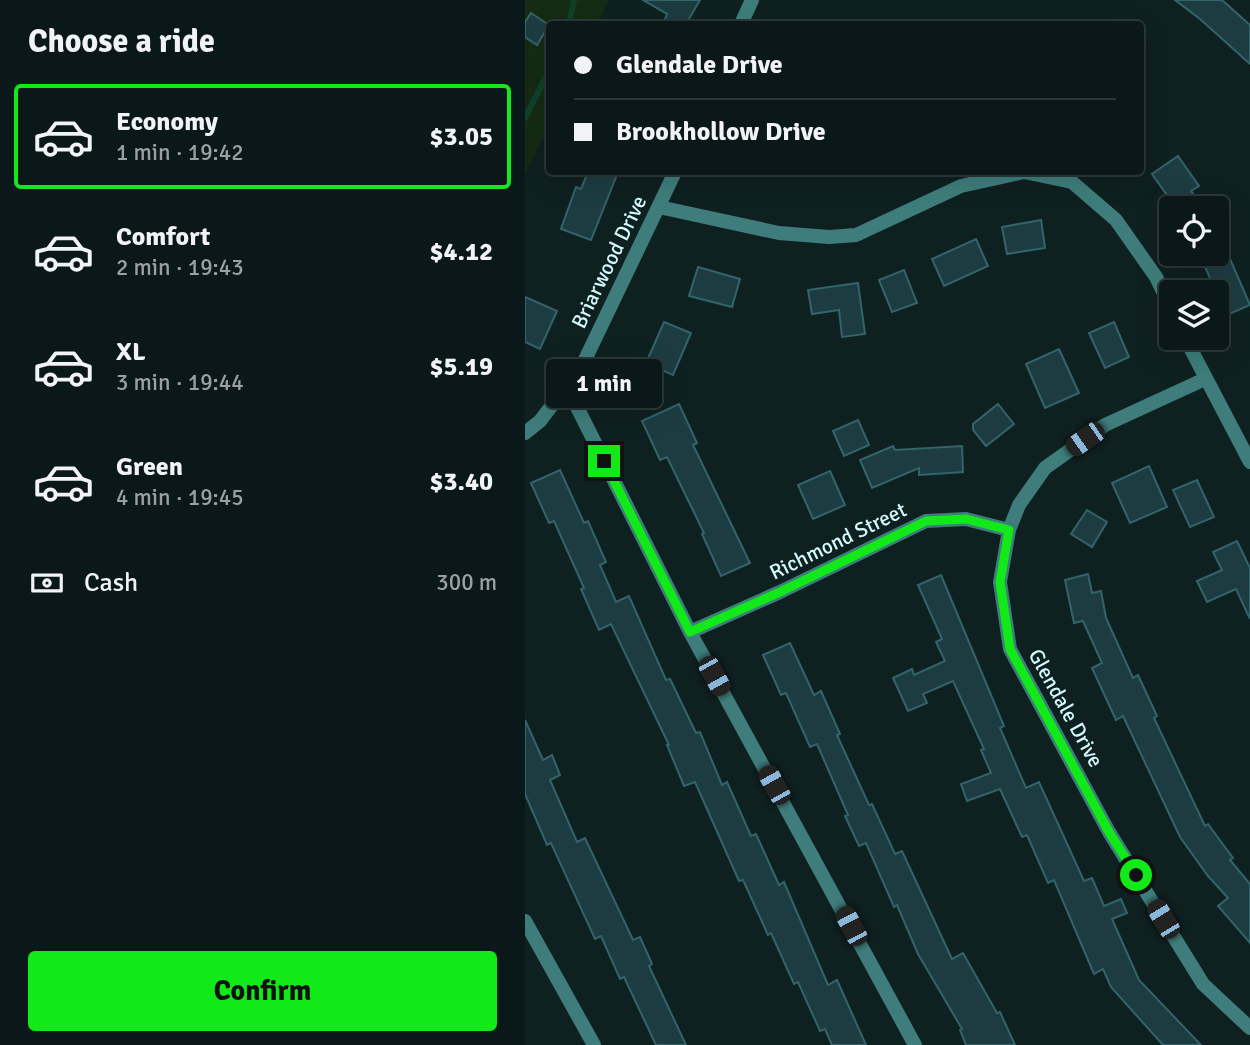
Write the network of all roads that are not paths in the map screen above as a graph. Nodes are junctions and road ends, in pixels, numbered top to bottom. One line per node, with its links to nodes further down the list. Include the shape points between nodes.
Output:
1 (752, 0): 2 (street)
2 (742, 21)
3 (674, 175): 6 (street, Briarwood Drive)
4 (1010, 175): 6 (street, via 961,186 856,235 779,233)
5 (1038, 175): 7 (street, via 1072,182 1116,220)
6 (659, 207): 10 (street, Briarwood Drive, via 582,366)
7 (1159, 283)
8 (1191, 350): 9 (street)
9 (1205, 379): 12 (street); 13 (street, Glendale Drive, via 1105,425 1045,468 1019,505)
10 (567, 387): 11 (street, Briarwood Drive); 14 (street)
11 (525, 433)
12 (1250, 462)
13 (1009, 530): 14 (street, Richmond Street, via 966,519 926,521); 16 (street, Glendale Drive, via 1000,582 1010,649 1109,832 1203,984)
14 (690, 632): 18 (street)
15 (525, 921): 17 (street)
16 (1250, 1027)
17 (594, 1045)
18 (915, 1045)

